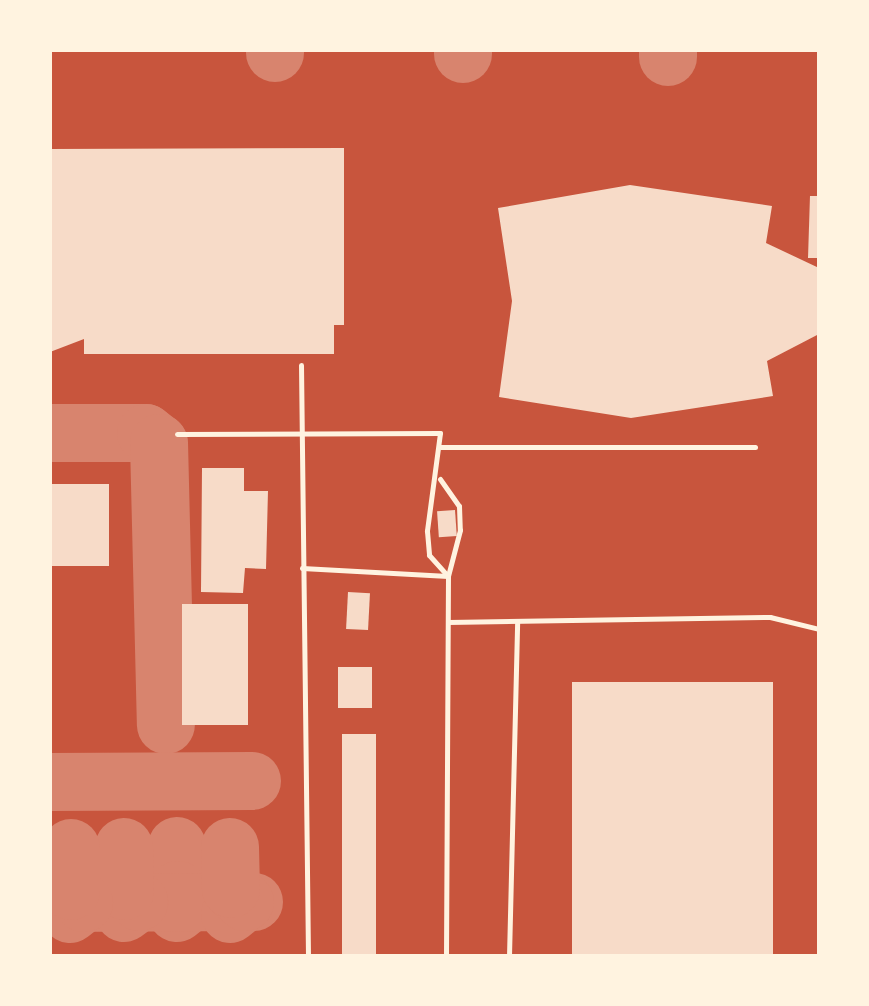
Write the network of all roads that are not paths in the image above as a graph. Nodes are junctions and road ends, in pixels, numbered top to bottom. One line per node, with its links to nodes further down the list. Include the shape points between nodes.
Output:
1 (301, 364): 2 (lane)
2 (301, 432): 3 (lane); 4 (lane, via 440,432); 7 (lane)
3 (177, 434)
4 (441, 447): 5 (lane); 6 (lane)
5 (755, 447)
6 (440, 479): 8 (lane, via 459,506 458,556); 8 (lane, via 426,530 429,555)
7 (302, 568): 8 (lane); 12 (lane)
8 (448, 576): 10 (lane)
9 (517, 621): 10 (lane); 11 (lane, via 770,617); 14 (lane)
10 (448, 622): 13 (lane)
11 (819, 629)
12 (308, 956)
13 (446, 956)
14 (509, 956)

